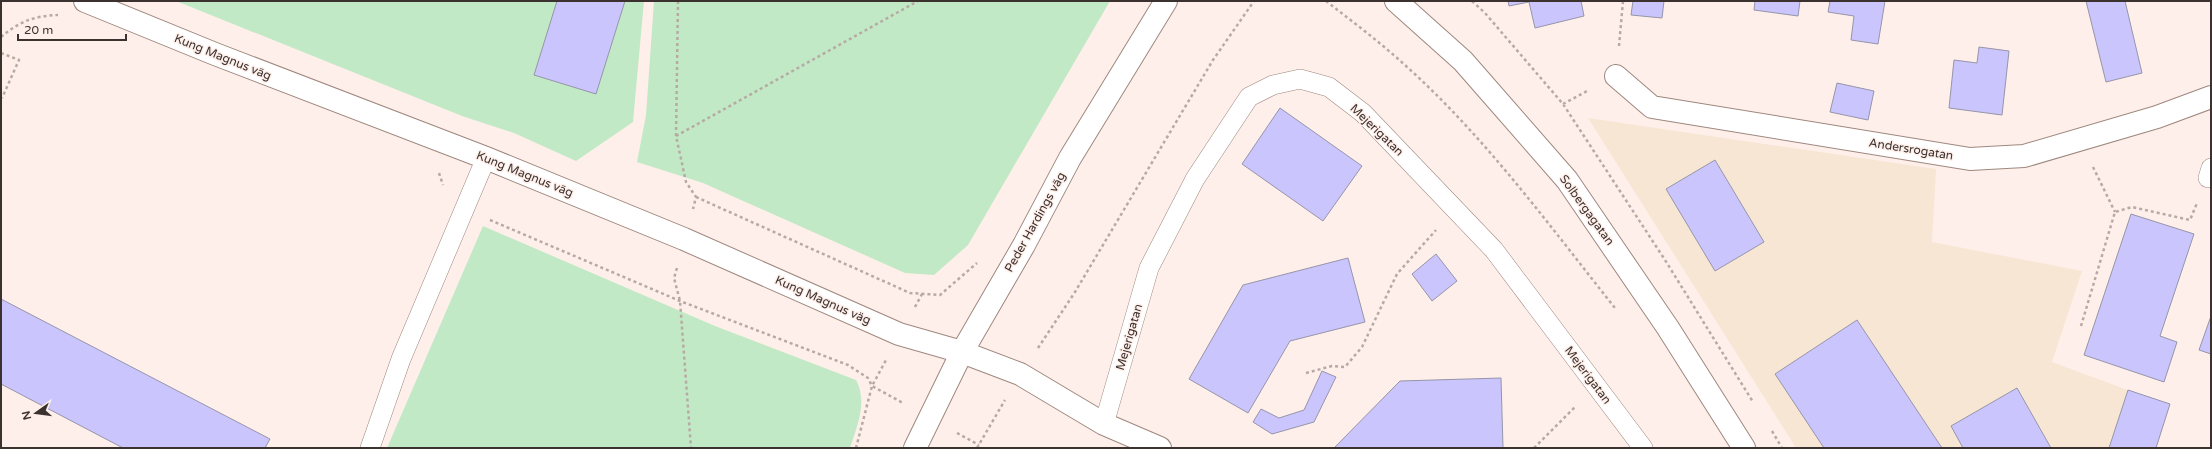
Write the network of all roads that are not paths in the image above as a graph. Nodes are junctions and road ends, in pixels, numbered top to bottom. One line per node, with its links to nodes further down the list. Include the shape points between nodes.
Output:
1 (86, 1): 6 (street, Kung Magnus väg, via 215,54)
2 (1166, 1): 7 (street, Peder Hardings väg, via 1074,152 1024,246)
3 (1396, 1): 13 (street, Solbergagatan, via 1463,61 1567,180 1668,328)
4 (1616, 76): 5 (street, Andersrogatan, via 1652,107 1970,159 2024,156 2157,117)
5 (2211, 97)
6 (486, 158): 7 (street, Kung Magnus väg, via 684,239 899,334); 9 (lane, via 401,359)
7 (962, 352): 8 (street, via 1020,374); 10 (street, Peder Hardings väg)
8 (1104, 424): 11 (street); 12 (lane, Mejerigatan, via 1149,268 1195,179 1249,97 1273,85 1300,79 1329,87 1363,113 1494,250)
9 (370, 448)
10 (915, 448)
11 (1160, 448)
12 (1643, 448)
13 (1744, 448)

